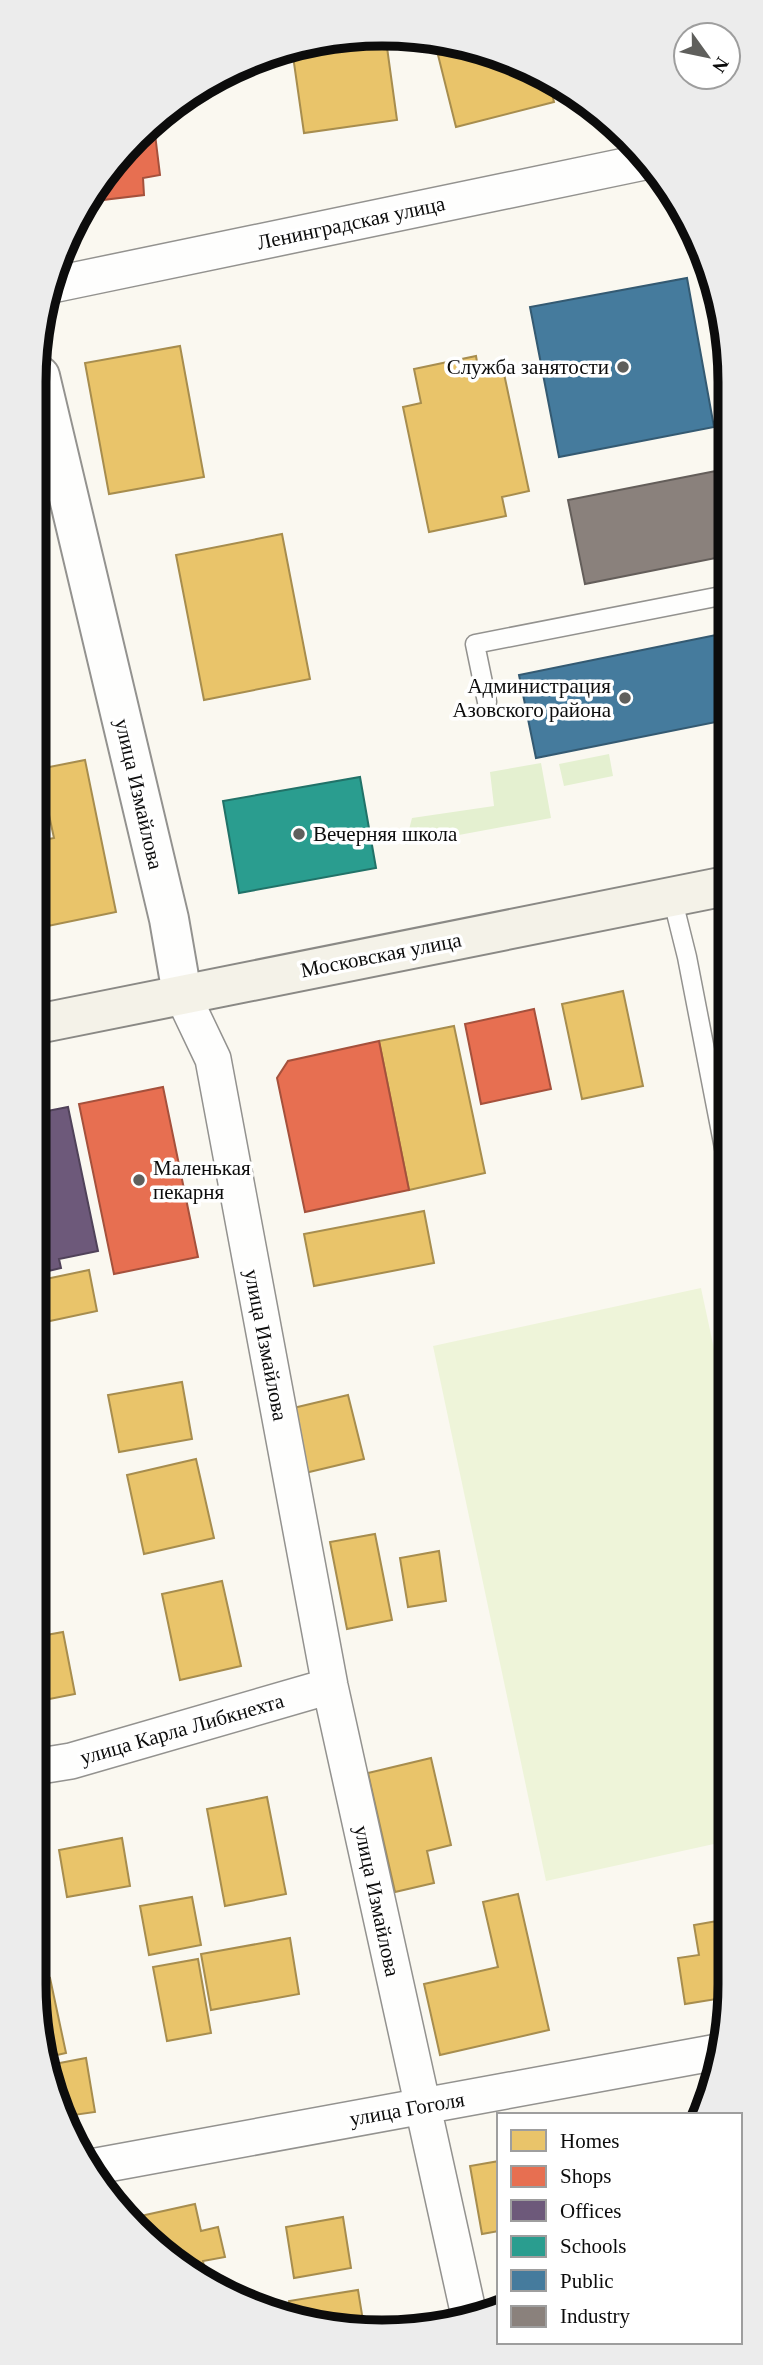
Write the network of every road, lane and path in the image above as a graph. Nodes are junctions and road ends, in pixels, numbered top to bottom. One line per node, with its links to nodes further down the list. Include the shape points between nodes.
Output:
1 (637, 164): 2 (street, Ленинградская улица)
2 (60, 283)
3 (46, 401): 8 (street, улица Измайлова, via 169,919)
4 (718, 596): 5 (lane, via 475,644)
5 (487, 702)
6 (718, 888): 7 (main road, Московская улица)
7 (672, 897): 8 (main road, Московская улица); 10 (lane)
8 (182, 994): 9 (main road, Московская улица); 11 (street, улица Измайлова, via 213,1059)
9 (46, 1022)
10 (718, 1117)
11 (330, 1686): 12 (street, улица Карла Либкнехта); 14 (street, улица Измайлова)
12 (46, 1765)
13 (710, 2053): 14 (street, улица Гоголя)
14 (422, 2107): 15 (street, улица Гоголя); 16 (street, улица Измайлова)
15 (99, 2166)
16 (467, 2308)

